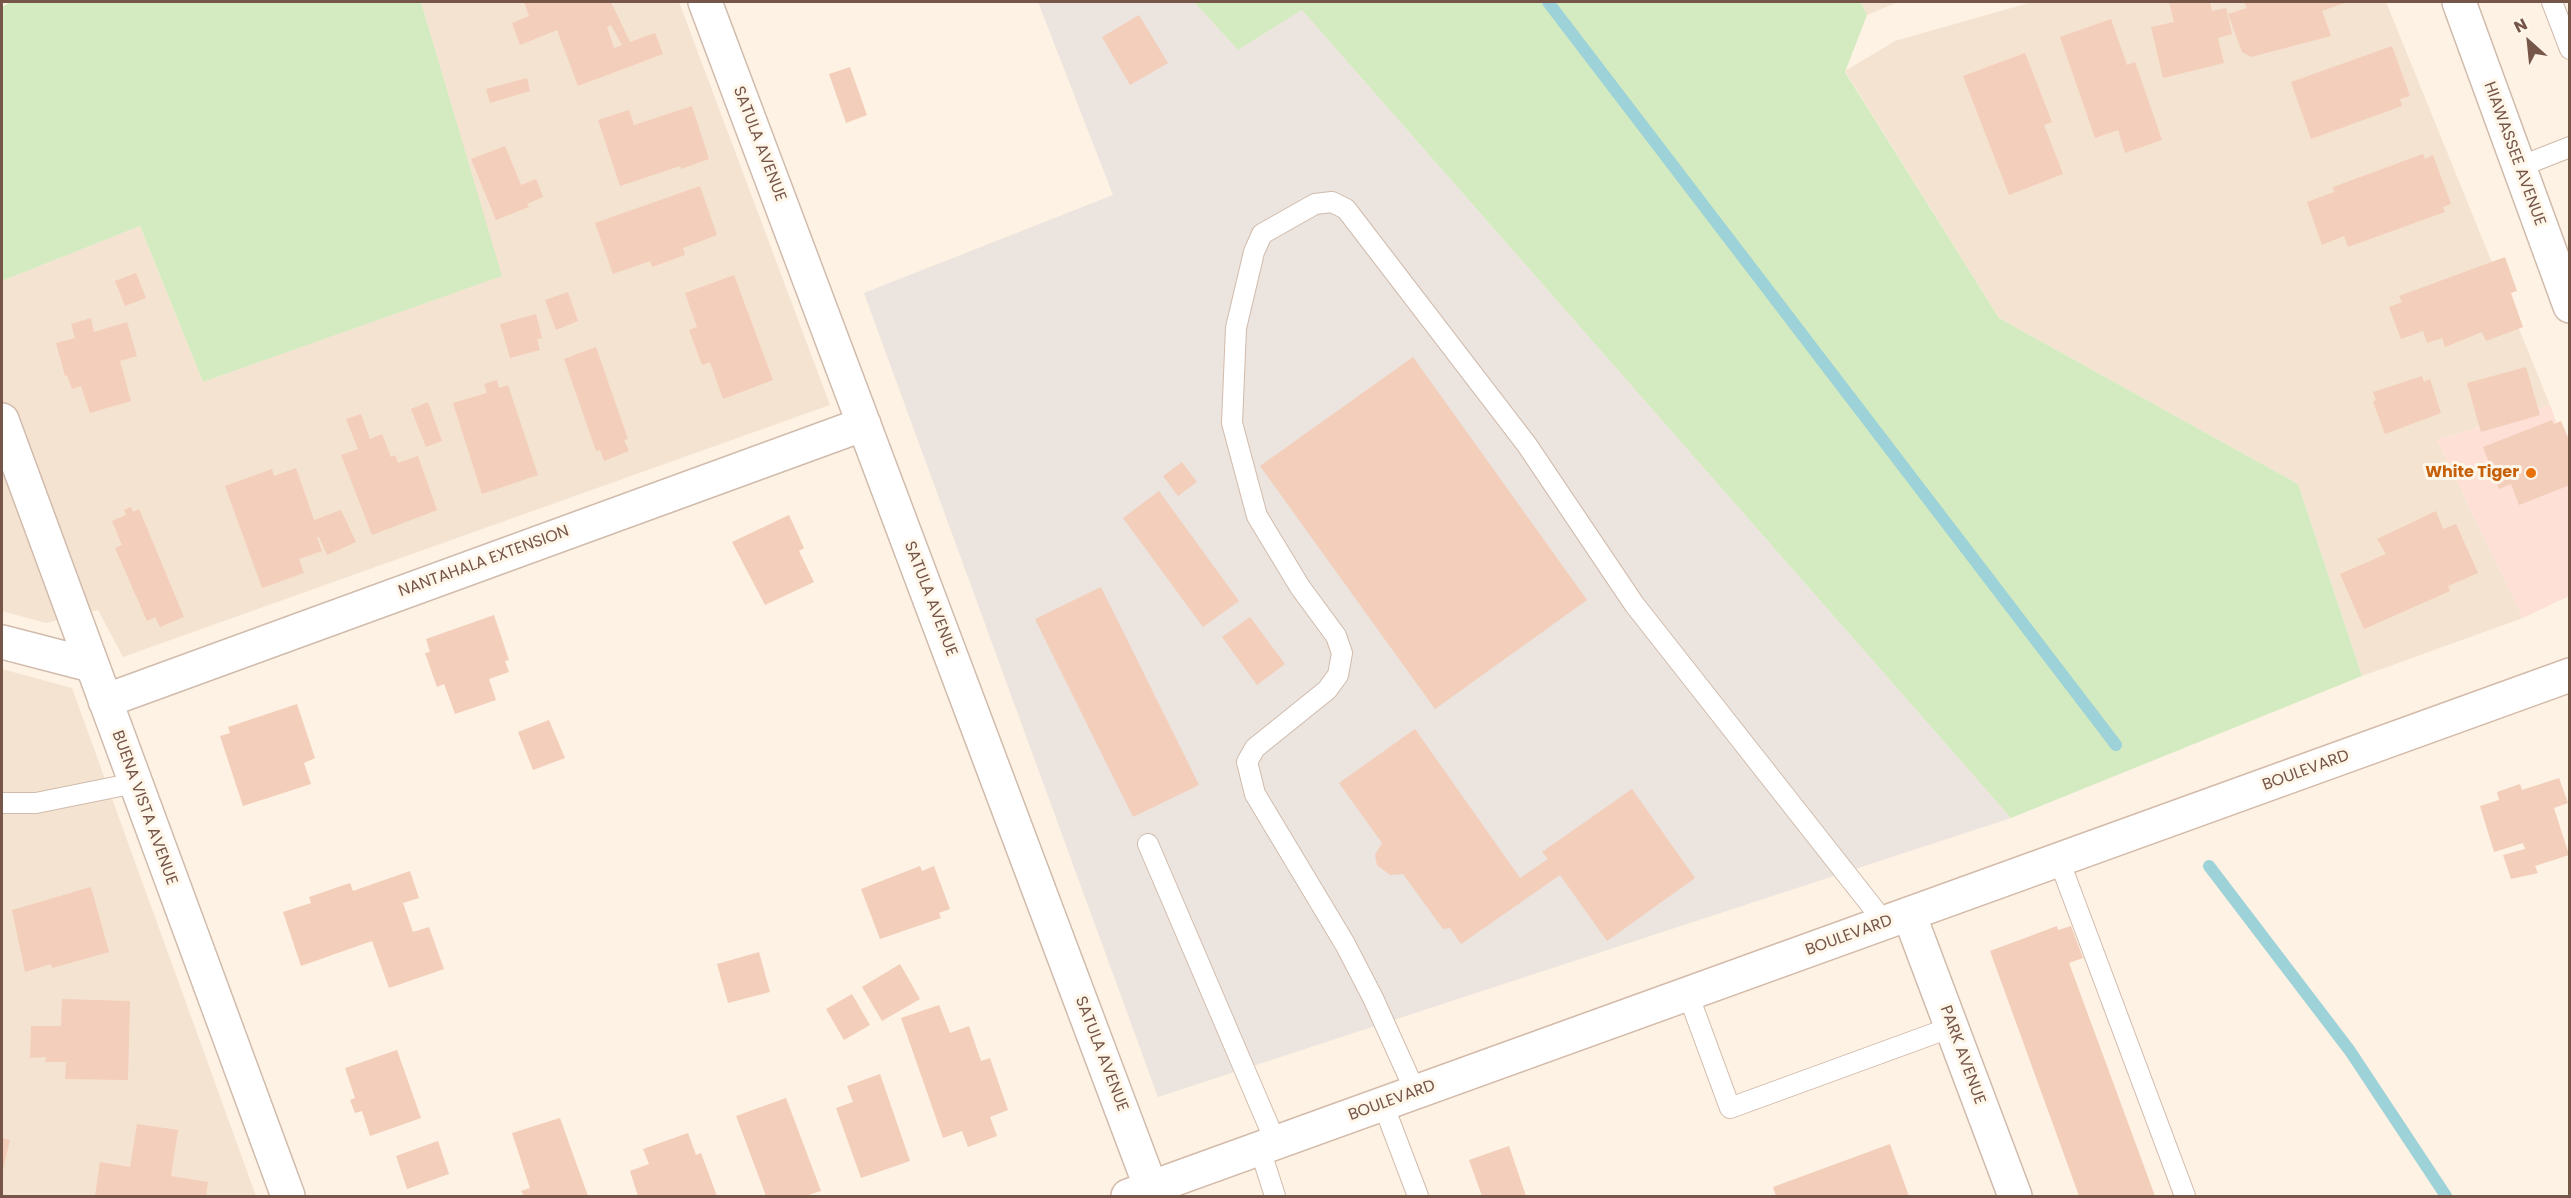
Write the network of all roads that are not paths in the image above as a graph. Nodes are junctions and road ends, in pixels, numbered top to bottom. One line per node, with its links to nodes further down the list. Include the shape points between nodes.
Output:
1 (705, 2): 9 (street, SATULA AVENUE)
2 (2459, 2): 6 (street, HIAWASSEE AVENUE)
3 (2552, 2): 4 (lane)
4 (2570, 49)
5 (2570, 147): 6 (lane)
6 (2519, 167): 7 (street, HIAWASSEE AVENUE)
7 (2570, 306)
8 (2, 420): 11 (street, BUENA VISTA AVENUE)
9 (864, 424): 13 (street, NANTAHALA EXTENSION); 24 (street, SATULA AVENUE)
10 (2, 642): 11 (street)
11 (91, 665): 13 (street, BUENA VISTA AVENUE)
12 (2570, 675): 17 (street, BOULEVARD)
13 (105, 701): 14 (street, BUENA VISTA AVENUE)
14 (135, 783): 15 (lane, via 36,803); 25 (street, BUENA VISTA AVENUE)
15 (2, 803)
16 (1148, 844): 23 (lane)
17 (2059, 860): 18 (street, BOULEVARD); 29 (lane)
18 (1897, 919): 19 (street, BOULEVARD); 20 (street, PARK AVENUE); 21 (lane, via 1634,604 1527,445 1346,208 1332,202 1315,204 1262,234 1254,252 1236,328 1232,423 1257,516 1300,587 1336,636 1341,646 1341,664 1327,690 1255,748 1247,762 1248,776 1265,812 1345,944)
19 (1689, 994): 20 (lane, via 1730,1108); 21 (street, BOULEVARD)
20 (1952, 1027): 28 (street, PARK AVENUE)
21 (1416, 1093): 22 (street, BOULEVARD)
22 (1383, 1104): 23 (street, BOULEVARD); 27 (lane)
23 (1268, 1146): 24 (street, BOULEVARD); 26 (lane)
24 (1144, 1194)
25 (288, 1197)
26 (1275, 1197)
27 (1418, 1197)
28 (2015, 1197)
29 (2184, 1197)

